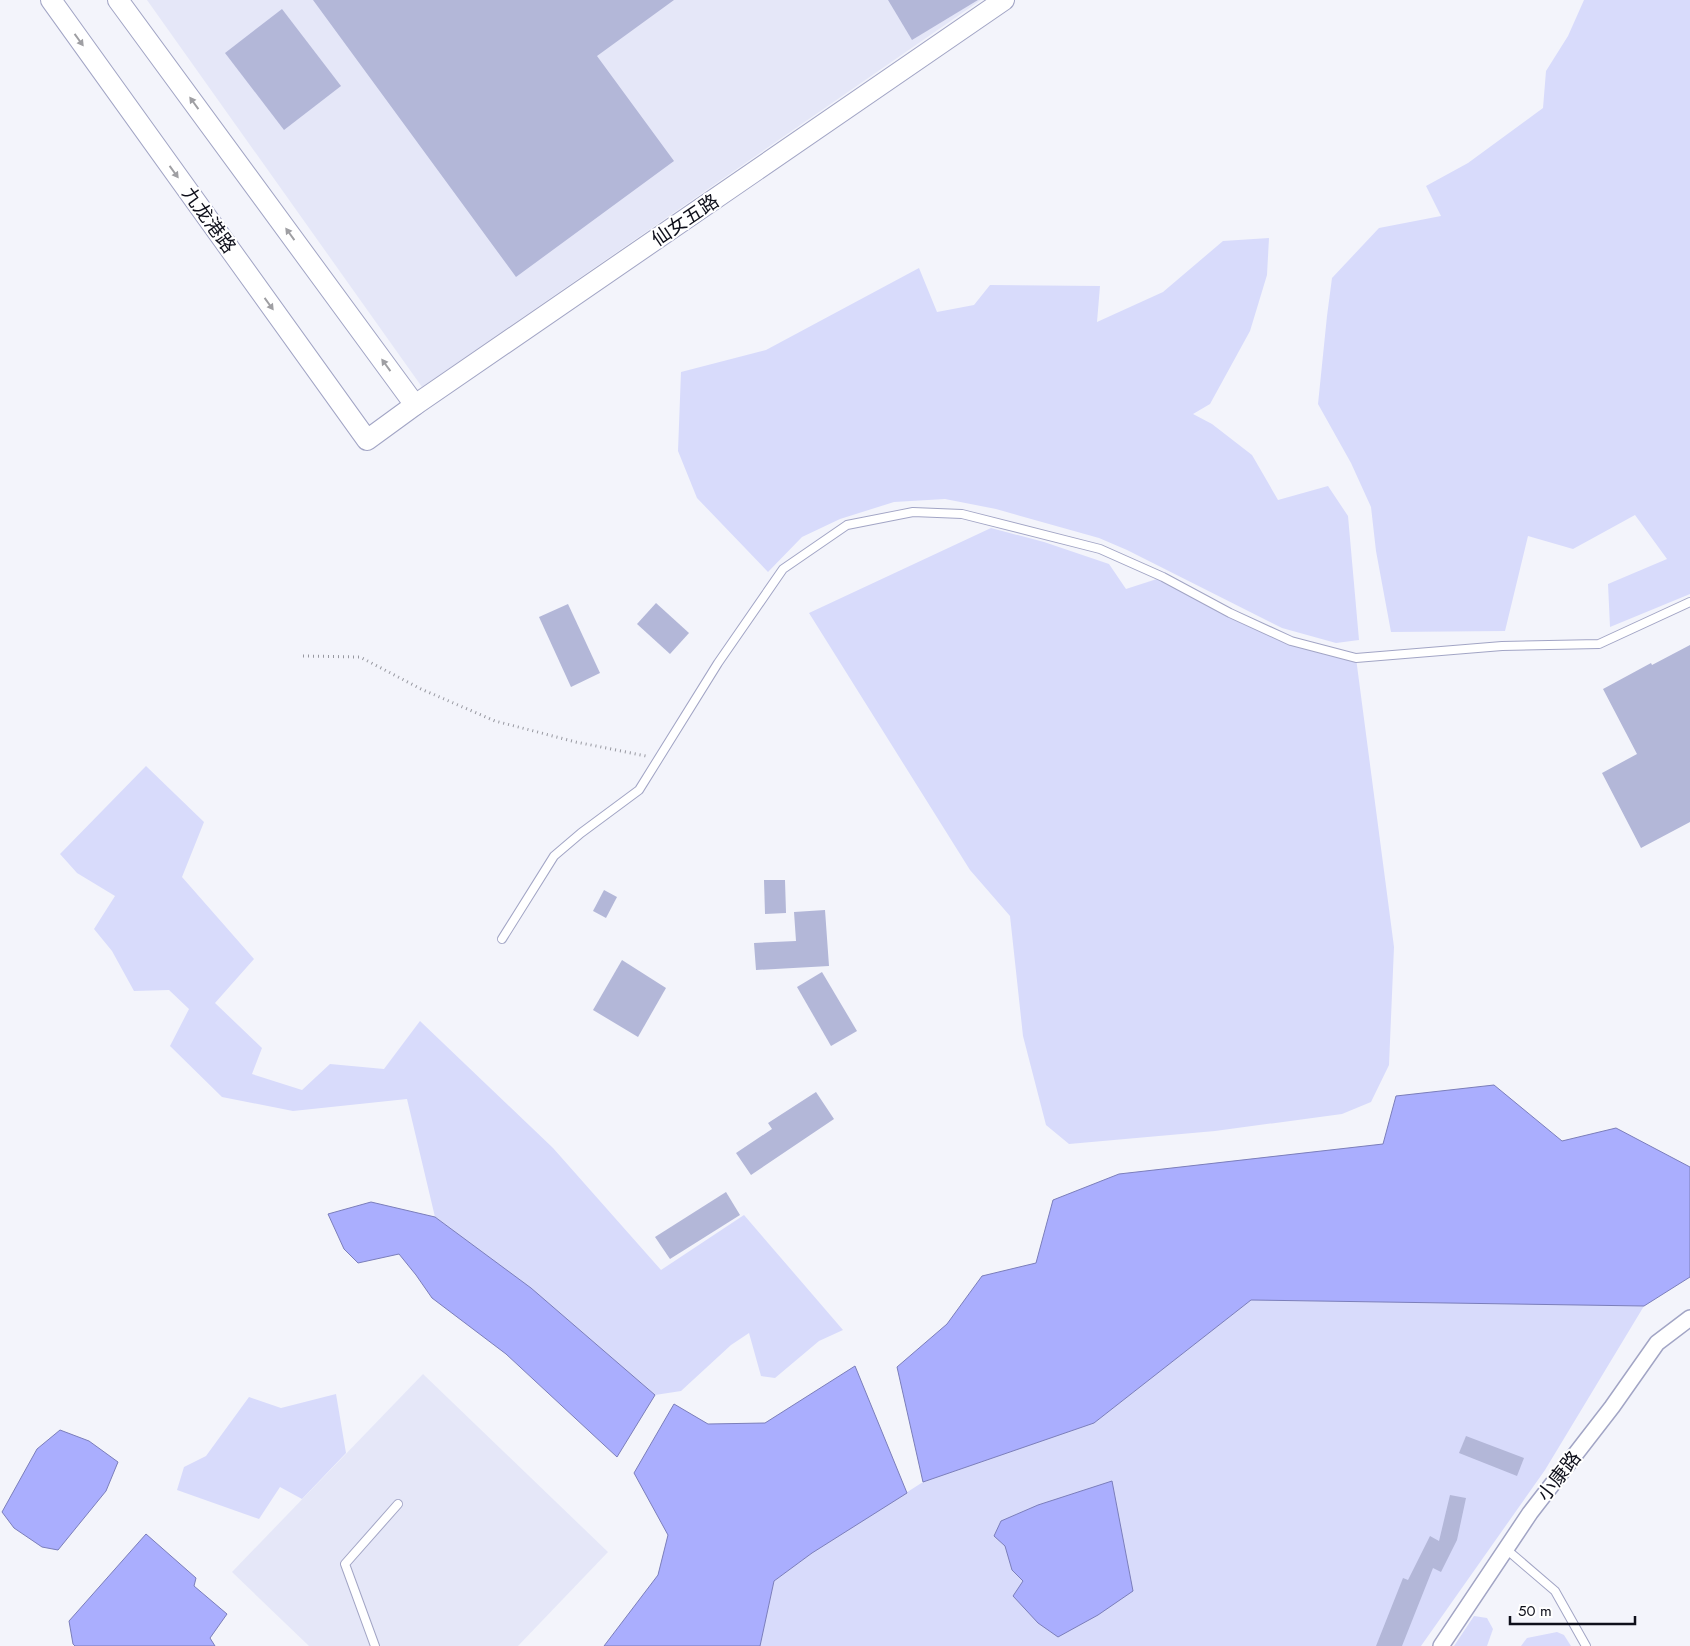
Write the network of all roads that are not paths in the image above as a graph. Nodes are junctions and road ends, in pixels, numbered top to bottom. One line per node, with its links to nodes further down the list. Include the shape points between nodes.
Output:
1 (51, 0): 6 (street, 九龙港路, one-way to 6)
2 (118, 0): 5 (street, one-way to 2)
3 (986, 0): 5 (street, 仙女五路)
4 (1004, 0): 5 (street, 仙女五路)
5 (412, 401): 6 (street, 仙女五路)
6 (364, 435)
7 (1690, 602): 8 (lane, via 1598,644 1502,646 1356,658 1291,641 1100,549 962,514 913,512 847,525 782,569 718,663 639,790 554,856)
8 (502, 939)
9 (1690, 1318): 11 (street, 小康路, via 1657,1343)
10 (398, 1504): 12 (lane, via 345,1564)
11 (1506, 1549): 13 (street, 小康路); 14 (lane, via 1555,1591)
12 (375, 1646)
13 (1441, 1646)
14 (1586, 1646)

